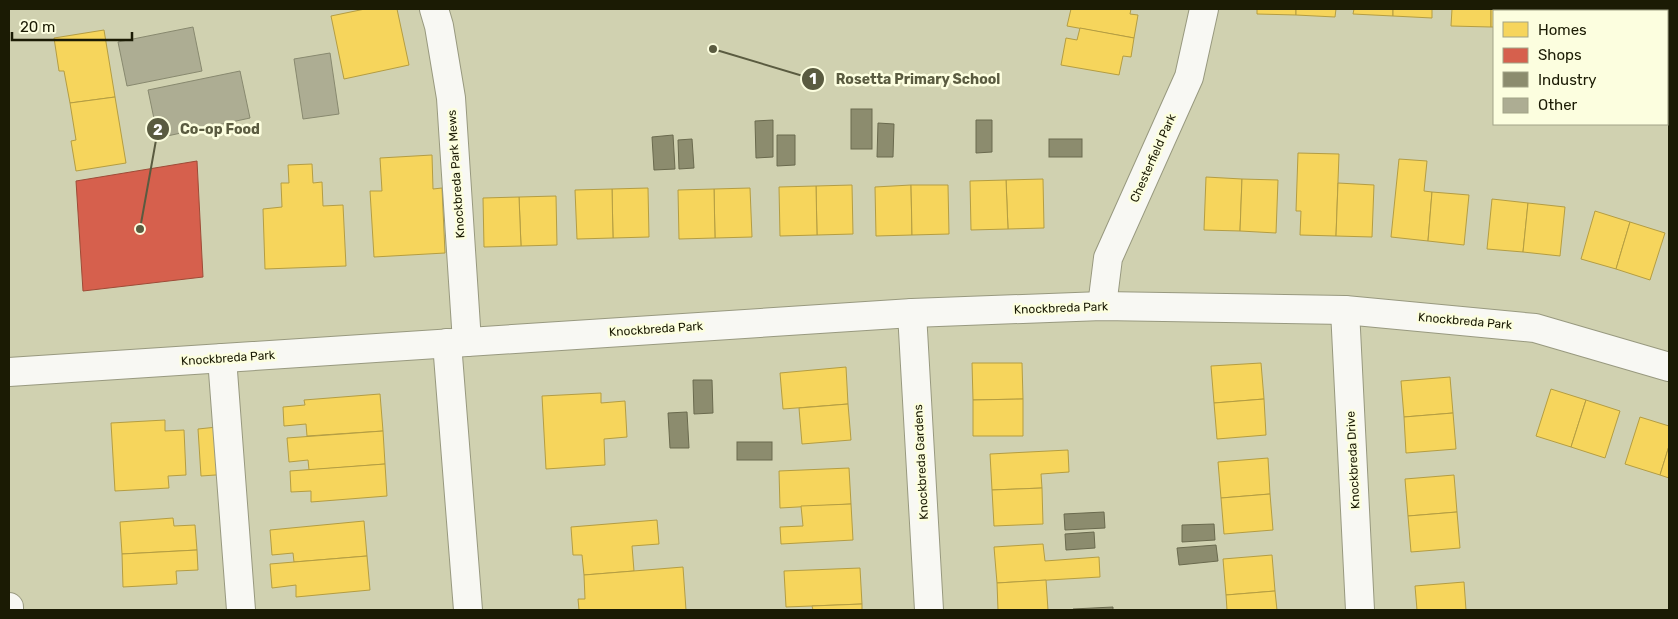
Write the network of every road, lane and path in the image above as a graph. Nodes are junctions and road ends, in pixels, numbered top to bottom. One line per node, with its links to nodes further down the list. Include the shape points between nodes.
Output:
1 (434, 9): 6 (street, Knockbreda Park Mews, via 451,98)
2 (1204, 9): 3 (street, Chesterfield Park, via 1188,76 1108,258)
3 (1102, 306): 4 (street, Knockbreda Park); 5 (street, Knockbreda Park)
4 (1345, 310): 8 (street, Knockbreda Park, via 1535,328); 13 (street, Knockbreda Drive)
5 (912, 313): 6 (street, Knockbreda Park); 12 (street, Knockbreda Gardens)
6 (457, 342): 7 (street, Knockbreda Park); 11 (street)
7 (222, 358): 9 (street, Knockbreda Park); 10 (street)
8 (1669, 367)
9 (9, 372)
10 (241, 610)
11 (468, 610)
12 (930, 610)
13 (1360, 610)

